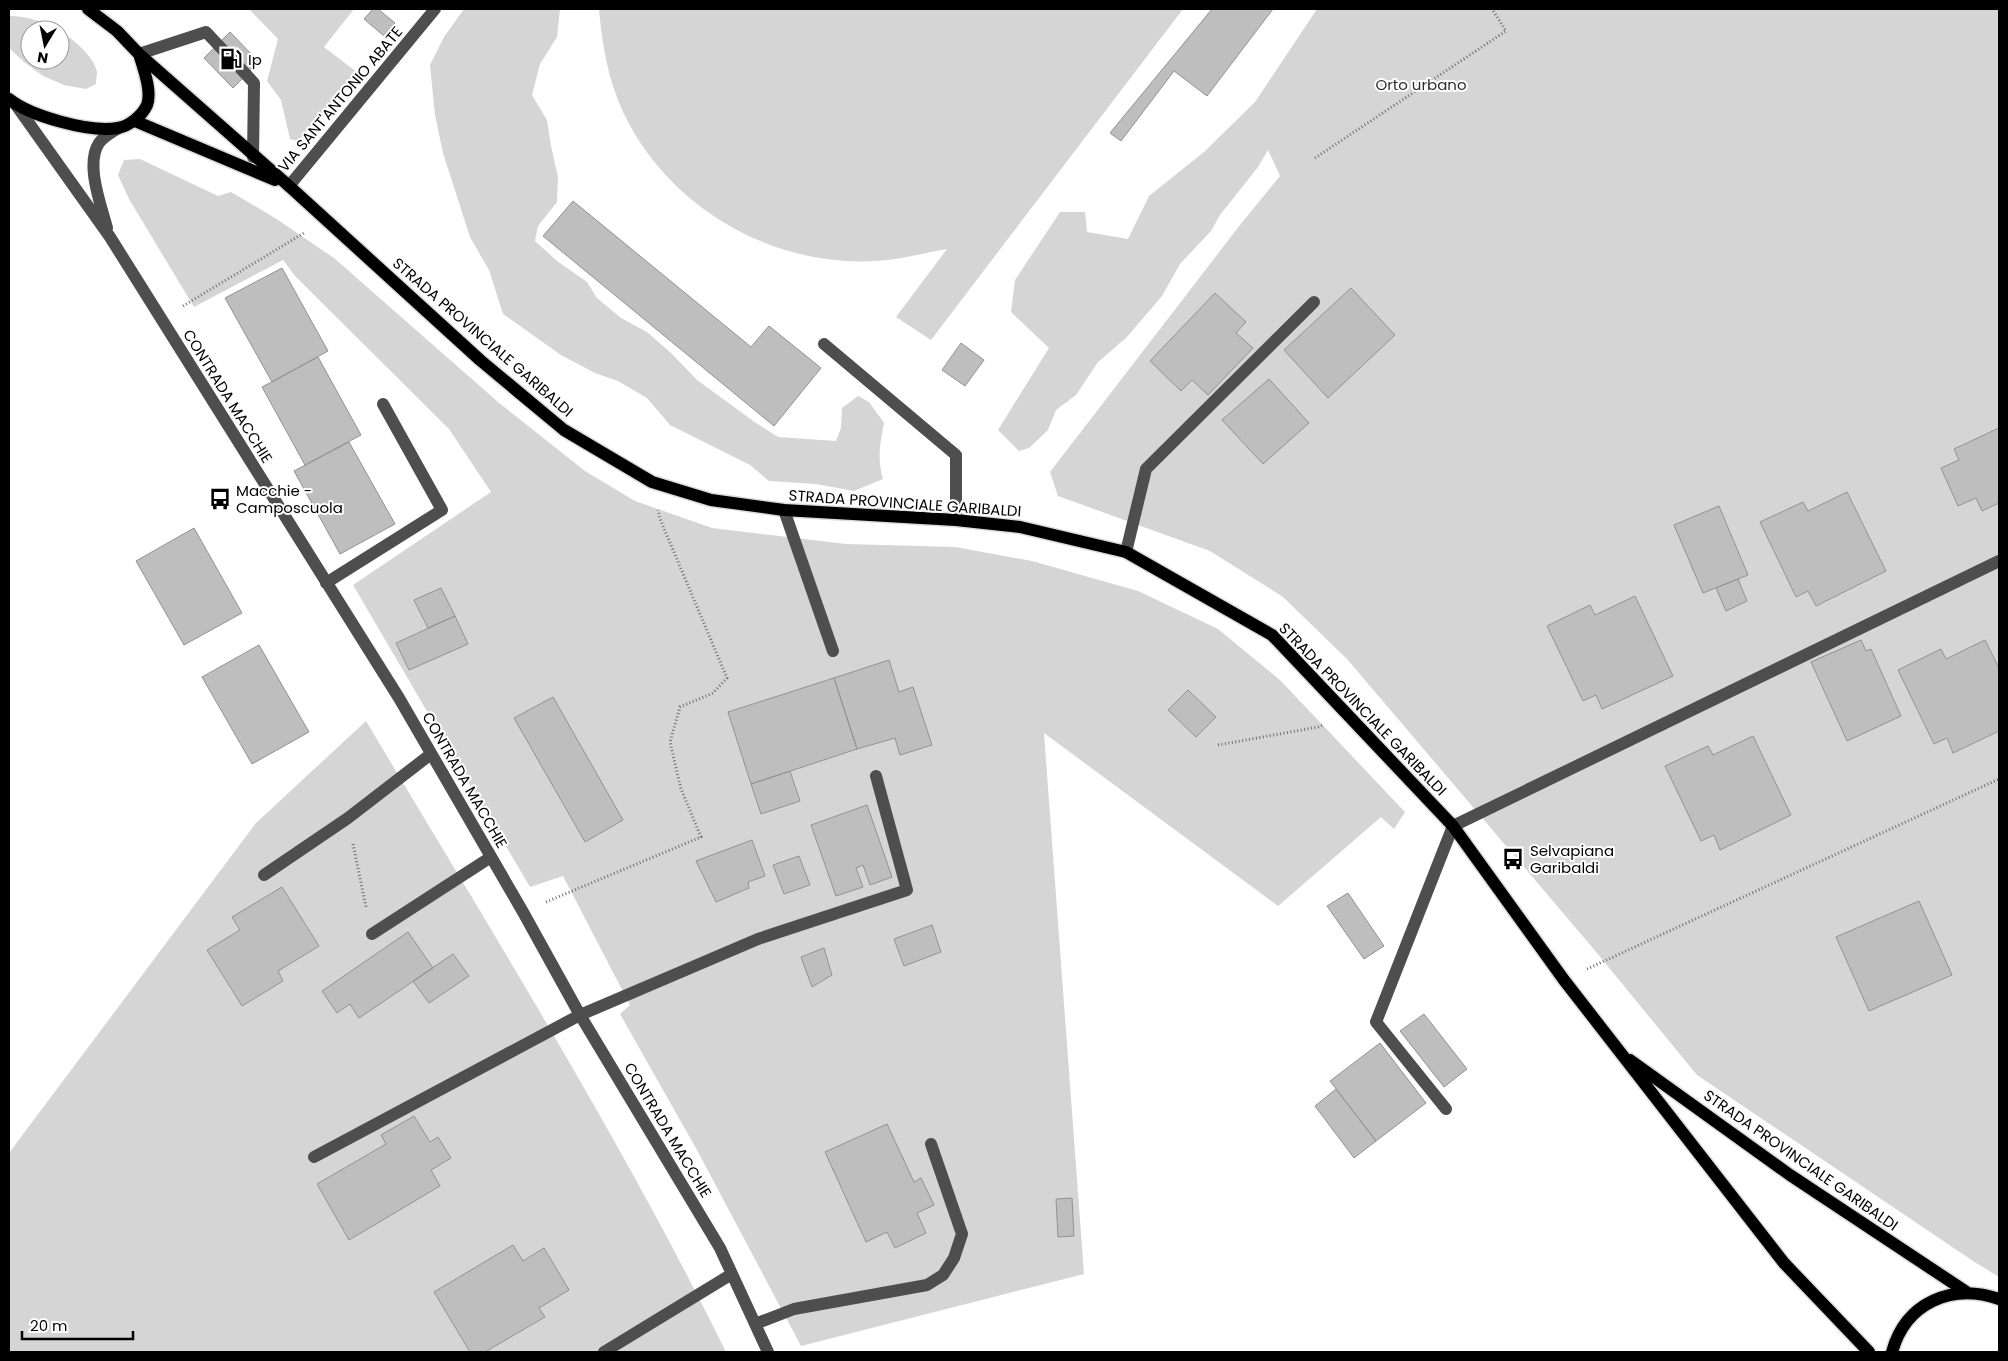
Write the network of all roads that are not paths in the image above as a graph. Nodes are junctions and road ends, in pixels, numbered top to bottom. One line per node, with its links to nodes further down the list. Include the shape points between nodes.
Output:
1 (88, 9): 3 (main road, STRADA PROVINCIALE GARIBALDI, via 117,31)
2 (435, 9): 8 (street, VIA SANT'ANTONIO ABATE)
3 (139, 54): 5 (main road, via 148,80 147,105); 7 (main road, STRADA PROVINCIALE GARIBALDI); 7 (street, via 206,32 254,83)
4 (12, 102): 6 (main road, via 50,118 84,127); 9 (street, CONTRADA MACCHIE)
5 (135, 121): 6 (main road); 8 (main road, STRADA PROVINCIALE GARIBALDI)
6 (118, 128): 9 (street, CONTRADA MACCHIE, via 99,142 94,159 94,183)
7 (254, 157): 8 (main road, STRADA PROVINCIALE GARIBALDI)
8 (289, 186): 13 (main road, STRADA PROVINCIALE GARIBALDI, via 480,360 564,430 652,482 711,500)
9 (110, 237): 17 (street, CONTRADA MACCHIE)
10 (1314, 302): 15 (street, via 1146,470)
11 (824, 344): 14 (street, via 956,455)
12 (383, 404): 17 (street, via 442,510)
13 (784, 510): 14 (main road, STRADA PROVINCIALE GARIBALDI); 18 (street)
14 (956, 520): 15 (main road, STRADA PROVINCIALE GARIBALDI, via 1020,527)
15 (1126, 552): 21 (main road, STRADA PROVINCIALE GARIBALDI, via 1272,635)
16 (1999, 561): 21 (street)
17 (326, 583): 19 (street, CONTRADA MACCHIE)
18 (833, 651)
19 (431, 754): 22 (street, CONTRADA MACCHIE); 23 (street, via 348,818)
20 (876, 776): 25 (street, via 907,890 758,939)
21 (1453, 826): 26 (main road, STRADA PROVINCIALE GARIBALDI); 27 (street, via 1376,1022)
22 (492, 857): 24 (street); 25 (street, CONTRADA MACCHIE)
23 (264, 875)
24 (372, 934)
25 (580, 1016): 29 (street); 30 (street, CONTRADA MACCHIE, via 720,1248)
26 (1618, 1051): 31 (main road, STRADA PROVINCIALE GARIBALDI, via 1790,1175); 36 (main road, STRADA PROVINCIALE GARIBALDI, via 1784,1263)
27 (1446, 1109)
28 (930, 1144): 33 (street, via 962,1234 954,1258 943,1275 927,1285 794,1310)
29 (314, 1157)
30 (732, 1274): 33 (street, CONTRADA MACCHIE); 34 (street)
31 (1968, 1292): 32 (main road); 37 (main road, via 1937,1299 1911,1316)
32 (1999, 1299)
33 (755, 1324): 35 (street, CONTRADA MACCHIE)
34 (604, 1352)
35 (768, 1352)
36 (1869, 1352)
37 (1892, 1352)

